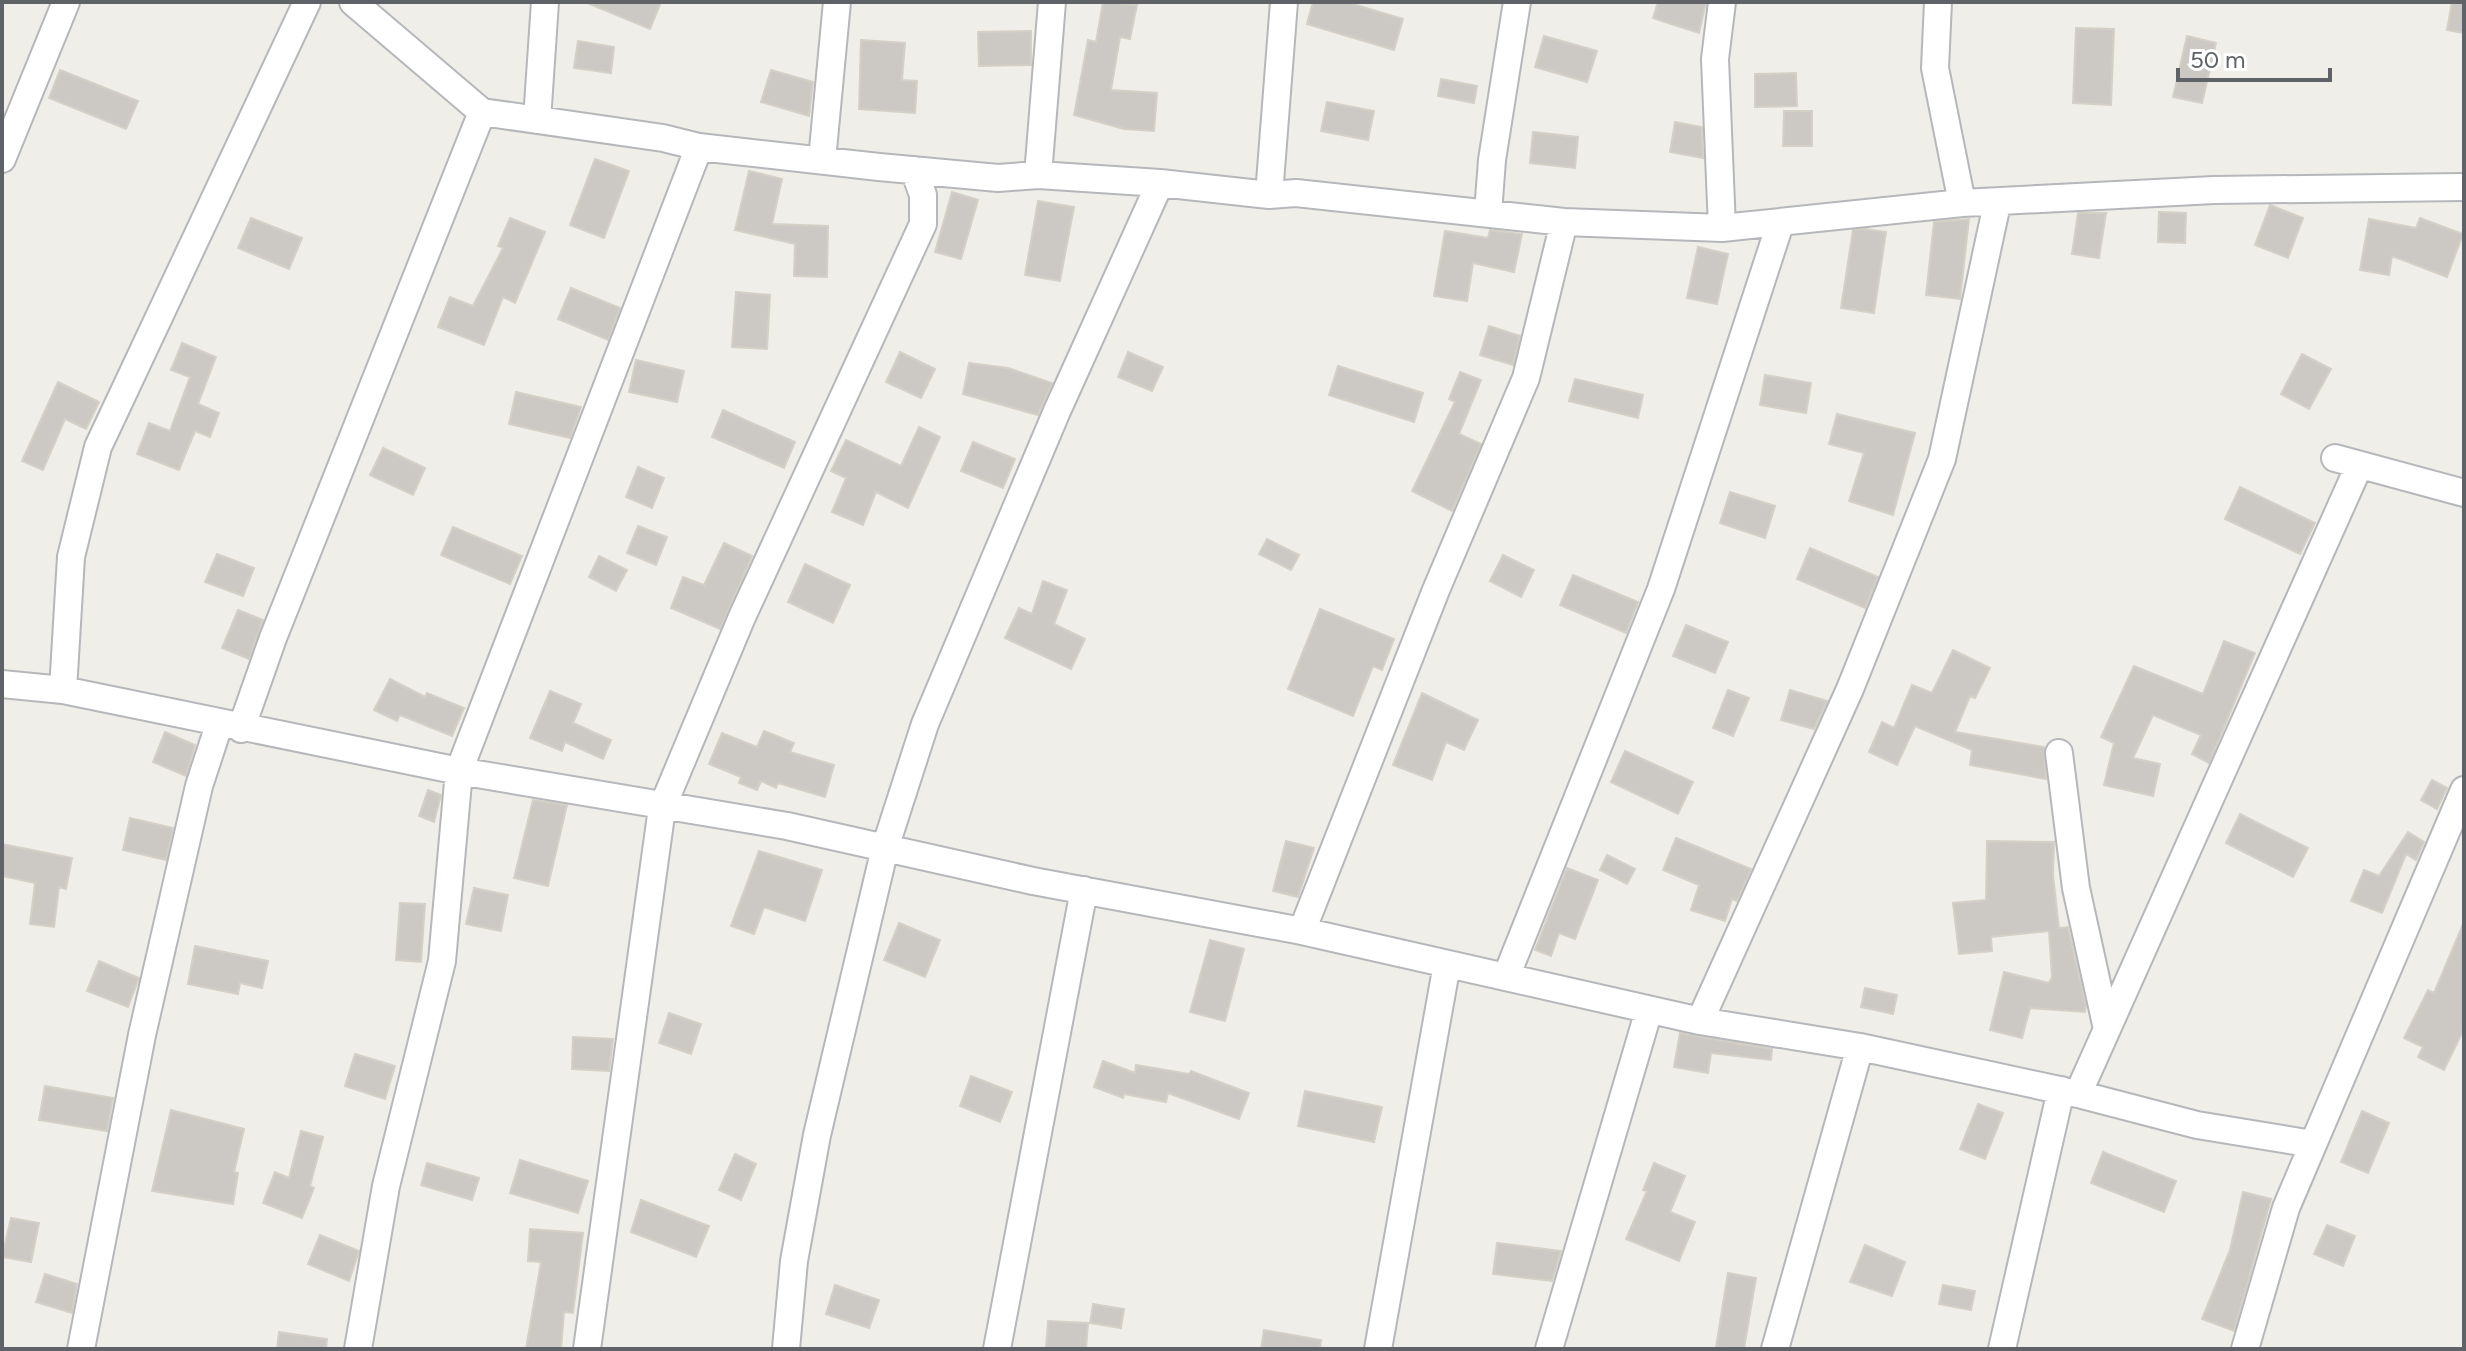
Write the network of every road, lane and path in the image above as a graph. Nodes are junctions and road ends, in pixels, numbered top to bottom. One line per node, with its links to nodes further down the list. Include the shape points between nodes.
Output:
1 (66, 2): 14 (street)
2 (307, 2): 31 (street, via 98,447 71,557)
3 (353, 2): 11 (street)
4 (545, 2): 12 (street)
5 (837, 2): 15 (street)
6 (1052, 2): 17 (street)
7 (1284, 2): 20 (street)
8 (1517, 2): 23 (street)
9 (1722, 2): 26 (street, via 1715,59)
10 (1938, 2): 21 (street, via 1935,68)
11 (482, 112): 12 (street); 32 (street, via 273,638)
12 (537, 120): 13 (street)
13 (699, 147): 15 (street); 34 (street)
14 (2, 159)
15 (822, 160): 16 (street)
16 (914, 170): 17 (street, via 998,178); 36 (street, via 923,195 923,224 742,617)
17 (1038, 175): 18 (street)
18 (1160, 183): 20 (street); 37 (street, via 925,724)
19 (2464, 187): 22 (street, via 2214,190)
20 (1269, 195): 23 (street, via 1296,193)
21 (1962, 203): 22 (street); 25 (street)
22 (1997, 204): 43 (street, via 1942,459 1850,689)
23 (1488, 213): 24 (street)
24 (1564, 222): 26 (street); 39 (street, via 1526,378)
25 (1780, 224): 26 (street); 41 (street, via 1661,589)
26 (1722, 228)
27 (2335, 458): 29 (street)
28 (2354, 477): 44 (street)
29 (2464, 493)
30 (2, 684): 31 (street)
31 (63, 690): 32 (street)
32 (230, 727): 34 (street); 48 (street, via 199,786 142,1035)
33 (2059, 753): 44 (street, via 2076,888)
34 (459, 771): 36 (street); 49 (street, via 442,961 386,1186)
35 (2464, 790): 47 (street)
36 (662, 808): 37 (street, via 787,826); 50 (street)
37 (885, 848): 38 (street); 51 (street, via 817,1135 794,1261)
38 (1084, 890): 39 (street); 52 (street)
39 (1302, 931): 40 (street)
40 (1447, 964): 41 (street); 53 (street)
41 (1506, 977): 42 (street)
42 (1649, 1010): 43 (street); 54 (street)
43 (1700, 1021): 45 (street)
44 (2107, 1029): 46 (street)
45 (1860, 1047): 46 (street); 55 (street)
46 (2070, 1092): 47 (street, via 2197,1125); 56 (street)
47 (2313, 1144): 57 (street, via 2286,1208)
48 (81, 1349)
49 (358, 1349)
50 (587, 1349)
51 (786, 1349)
52 (997, 1349)
53 (1378, 1349)
54 (1549, 1349)
55 (1775, 1349)
56 (2002, 1349)
57 (2245, 1349)

